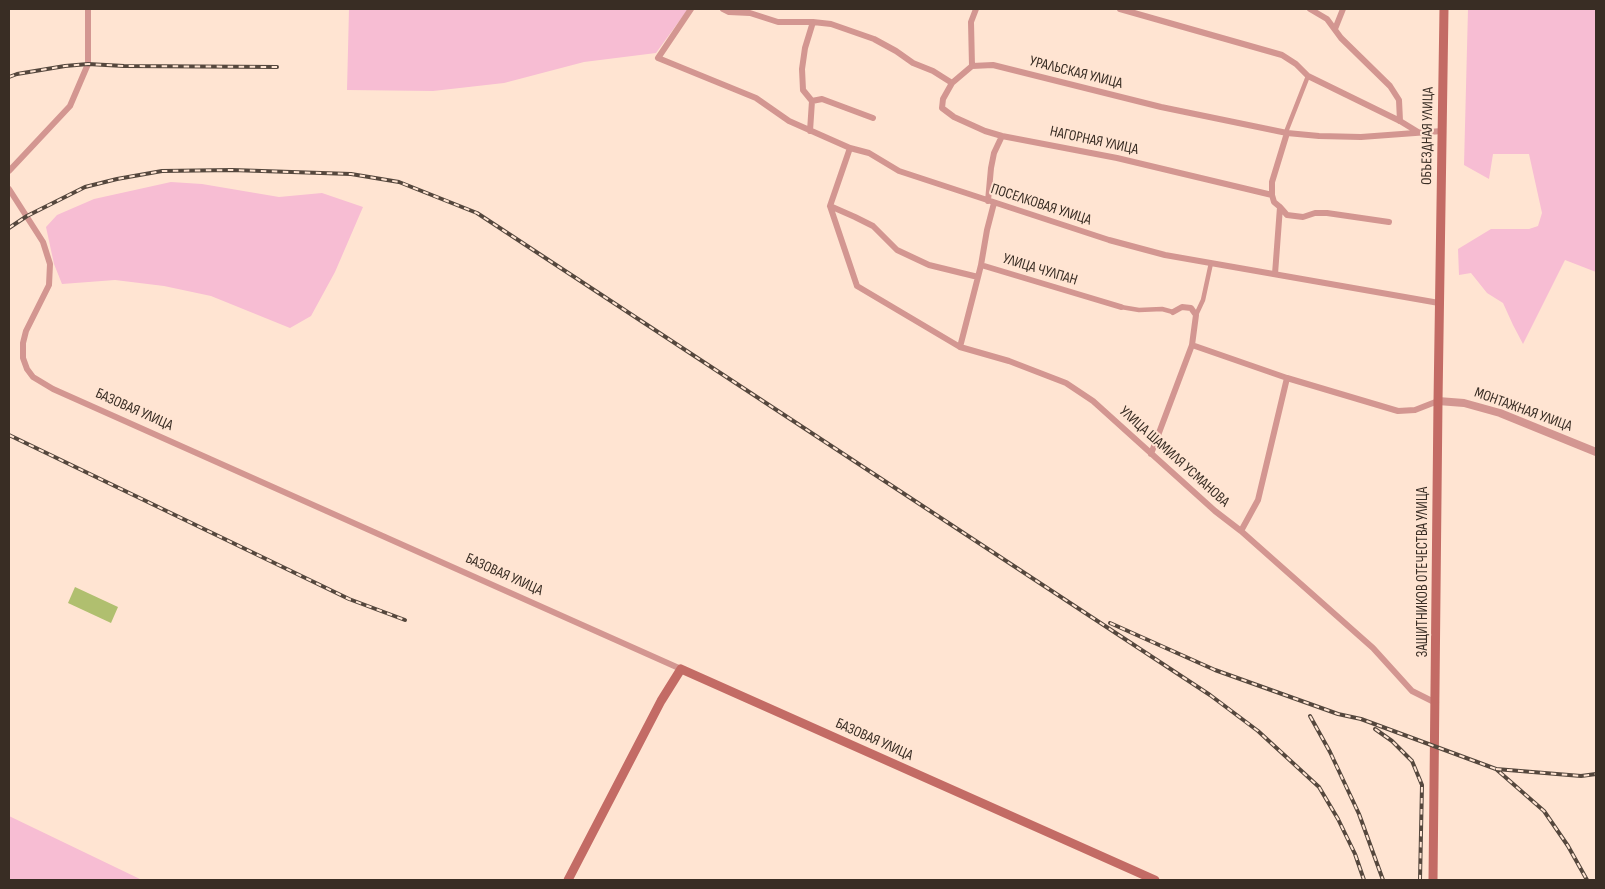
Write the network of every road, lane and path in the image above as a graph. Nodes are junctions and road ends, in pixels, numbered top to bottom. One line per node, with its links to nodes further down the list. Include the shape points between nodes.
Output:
1 (88, 9): 23 (street, via 88,64 70,106)
2 (692, 9): 17 (street, ПОСЕЛКОВАЯ УЛИЦА, via 658,58 756,98)
3 (723, 9): 9 (street, via 778,22)
4 (976, 9): 11 (street, via 971,22)
5 (1120, 9): 12 (street, via 1282,55)
6 (1310, 9): 10 (street, via 1327,19)
7 (1343, 9): 10 (street)
8 (1444, 9): 18 (main road, ОБЪЕЗДНАЯ УЛИЦА)
9 (813, 22): 13 (street, via 831,24 874,39); 14 (street, via 802,69 803,90)
10 (1335, 29): 16 (street, via 1390,86 1399,100)
11 (972, 66): 13 (street); 19 (street, УРАЛЬСКАЯ УЛИЦА, via 994,65 1161,107)
12 (1308, 76): 16 (street); 19 (street)
13 (952, 83): 21 (street, НАГОРНАЯ УЛИЦА, via 942,108 977,128)
14 (812, 101): 15 (street, via 822,99); 17 (street)
15 (873, 118)
16 (1400, 121): 20 (street)
17 (810, 131): 22 (street, ПОСЕЛКОВАЯ УЛИЦА)
18 (1442, 131): 20 (street, УРАЛЬСКАЯ УЛИЦА); 32 (main road, ОБЪЕЗДНАЯ УЛИЦА)
19 (1286, 132): 20 (street, УРАЛЬСКАЯ УЛИЦА, via 1361,137); 25 (street, via 1272,182)
20 (1420, 133)
21 (1002, 136): 25 (street, НАГОРНАЯ УЛИЦА, via 1117,158); 26 (street, via 991,168)
22 (850, 148): 26 (street, ПОСЕЛКОВАЯ УЛИЦА, via 869,153 899,171); 27 (street)
23 (9, 171)
24 (9, 189): 46 (street, БАЗОВАЯ УЛИЦА, via 43,242 50,264 49,285 23,343 26,370 33,377 52,389)
25 (1272, 195): 28 (street)
26 (991, 202): 30 (street, ПОСЕЛКОВАЯ УЛИЦА, via 1109,240); 31 (street)
27 (830, 206): 34 (street, via 872,226 898,250 929,265); 40 (street, УЛИЦА ШАМИЛЯ УСМАНОВА, via 857,286)
28 (1280, 207): 29 (street, via 1287,215 1303,217 1327,212); 33 (street)
29 (1389, 222)
30 (1211, 263): 33 (street, ПОСЕЛКОВАЯ УЛИЦА); 38 (street, via 1203,300)
31 (982, 265): 34 (street, УЛИЦА ЧУЛПАН); 36 (street, УЛИЦА ЧУЛПАН)
32 (1440, 265): 35 (main road, ЗАЩИТНИКОВ ОТЕЧЕСТВА УЛИЦА)
33 (1275, 274): 35 (street, ПОСЕЛКОВАЯ УЛИЦА)
34 (978, 277): 40 (street, УЛИЦА ЧУЛПАН)
35 (1439, 303): 42 (main road, ЗАЩИТНИКОВ ОТЕЧЕСТВА УЛИЦА)
36 (1121, 307): 37 (street)
37 (1173, 312): 38 (street, via 1182,307 1191,308)
38 (1196, 315): 39 (street)
39 (1192, 345): 41 (street); 44 (street)
40 (960, 347): 44 (street, УЛИЦА ШАМИЛЯ УСМАНОВА, via 1066,382 1093,401)
41 (1287, 378): 42 (street, via 1398,411 1415,410); 45 (street, via 1258,500)
42 (1438, 401): 43 (street, МОНТАЖНАЯ УЛИЦА, via 1464,403 1500,413); 47 (main road, ЗАЩИТНИКОВ ОТЕЧЕСТВА УЛИЦА)
43 (1596, 452)
44 (1151, 454): 45 (street, УЛИЦА ШАМИЛЯ УСМАНОВА)
45 (1241, 531): 47 (street, УЛИЦА ШАМИЛЯ УСМАНОВА, via 1373,648 1412,692)
46 (681, 669): 48 (main road, via 660,701); 49 (main road, БАЗОВАЯ УЛИЦА)
47 (1436, 704): 50 (main road, ЗАЩИТНИКОВ ОТЕЧЕСТВА УЛИЦА)
48 (568, 880)
49 (1155, 880)
50 (1433, 880)

